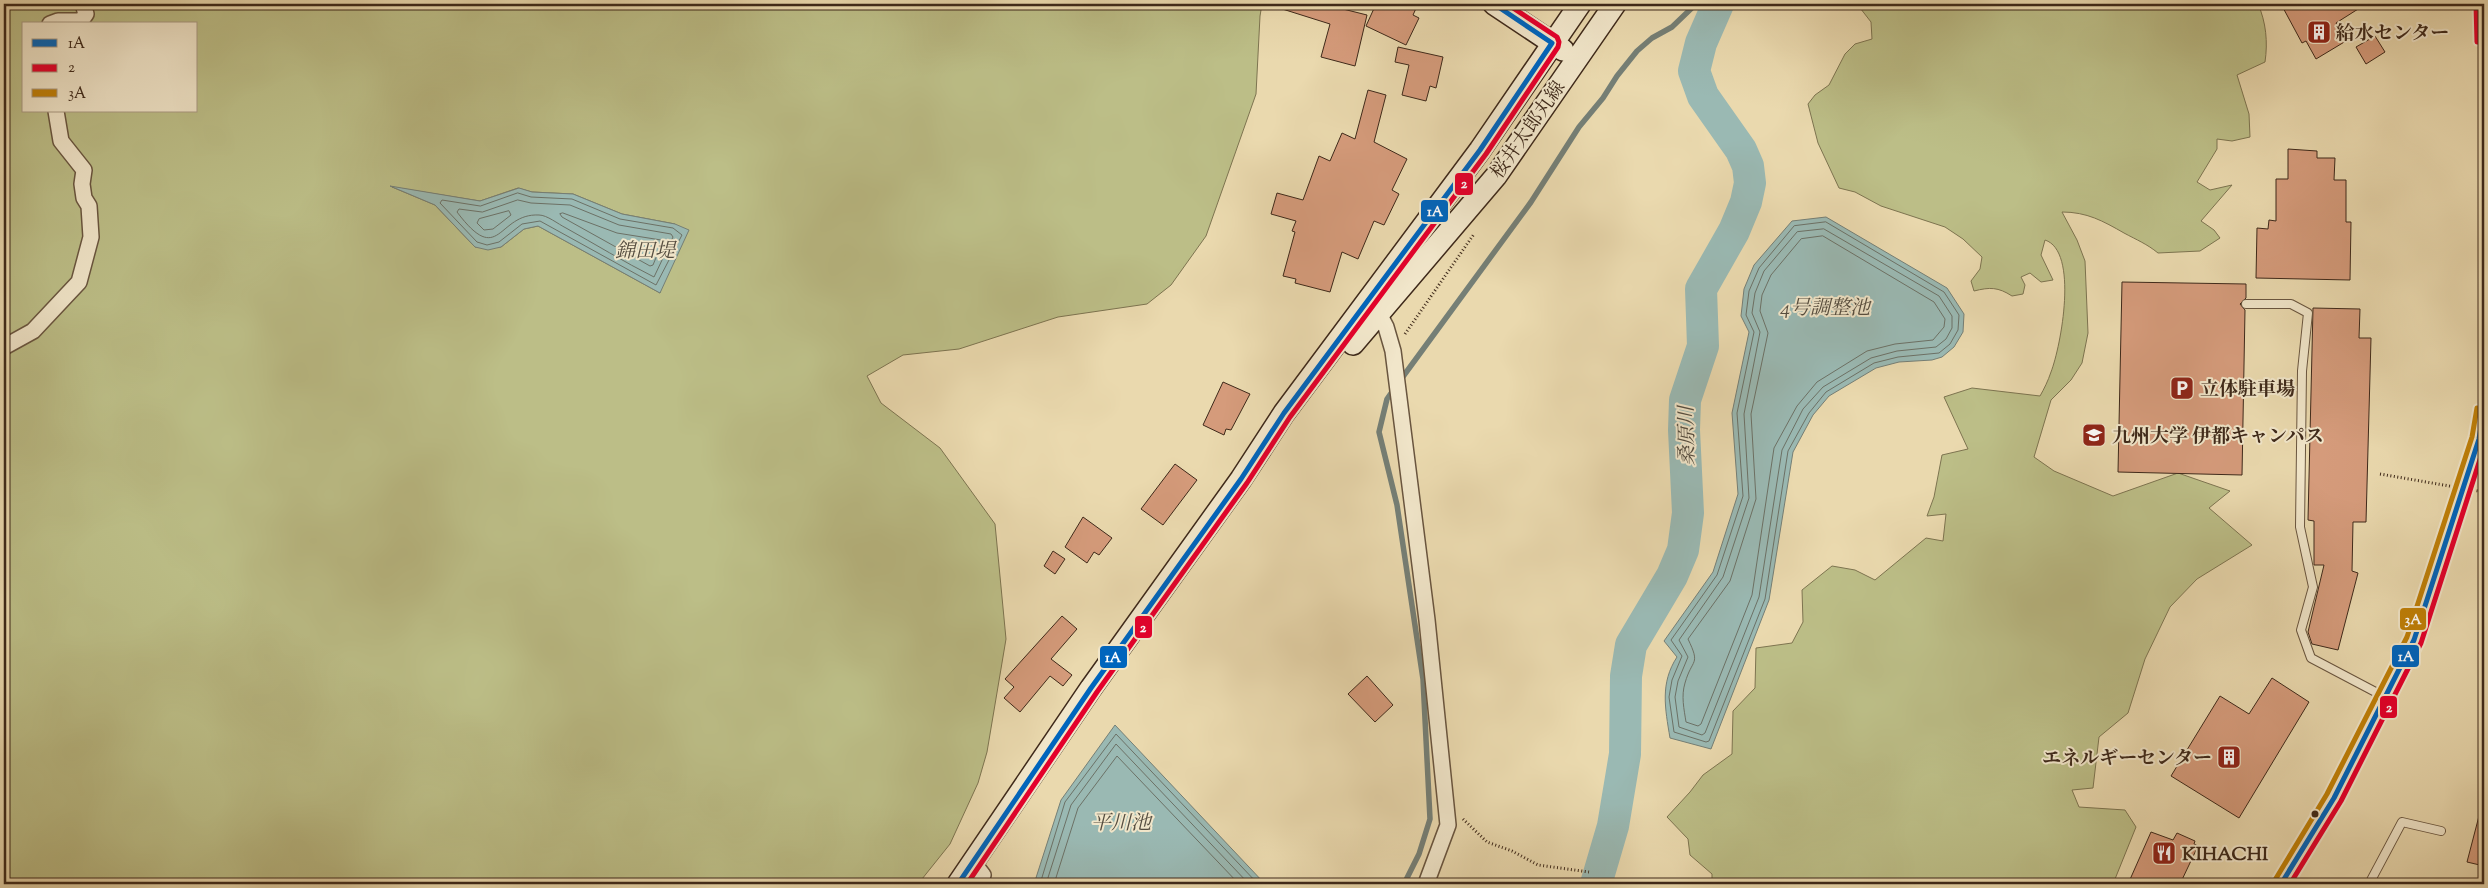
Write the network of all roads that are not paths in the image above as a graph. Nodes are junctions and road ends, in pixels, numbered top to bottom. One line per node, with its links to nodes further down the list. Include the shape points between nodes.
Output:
1 (83, 4): 6 (street, via 86,14 81,21)
2 (1494, 4): 9 (main road)
3 (1580, 4): 9 (main road, 桜井太郎丸線)
4 (1615, 4): 10 (main road, 桜井太郎丸線)
5 (2483, 4): 7 (lane)
6 (54, 22)
7 (2484, 22): 8 (lane)
8 (2484, 42)
9 (1552, 43): 10 (main road); 13 (main road, 桜井太郎丸線)
10 (1576, 58): 13 (main road, 桜井太郎丸線, via 1496,176)
11 (56, 112): 14 (street, via 61,141 84,170 82,184 89,206 91,237 79,282 33,331)
12 (2246, 304): 16 (lane, via 2291,304 2308,313 2302,371 2300,527 2313,587 2301,630 2311,658)
13 (1375, 306): 18 (main road, 桜井太郎丸線, via 1284,413); 21 (street, via 1393,351 1427,620 1448,825)
14 (4, 347)
15 (2484, 409): 16 (lane, via 2480,439 2414,640)
16 (2386, 697): 22 (lane, via 2334,798)
17 (2441, 831): 23 (lane, via 2402,822)
18 (973, 862): 19 (main road, 桜井太郎丸線); 20 (street, via 983,874)
19 (958, 884)
20 (979, 884)
21 (1426, 884)
22 (2281, 884)
23 (2369, 884)

